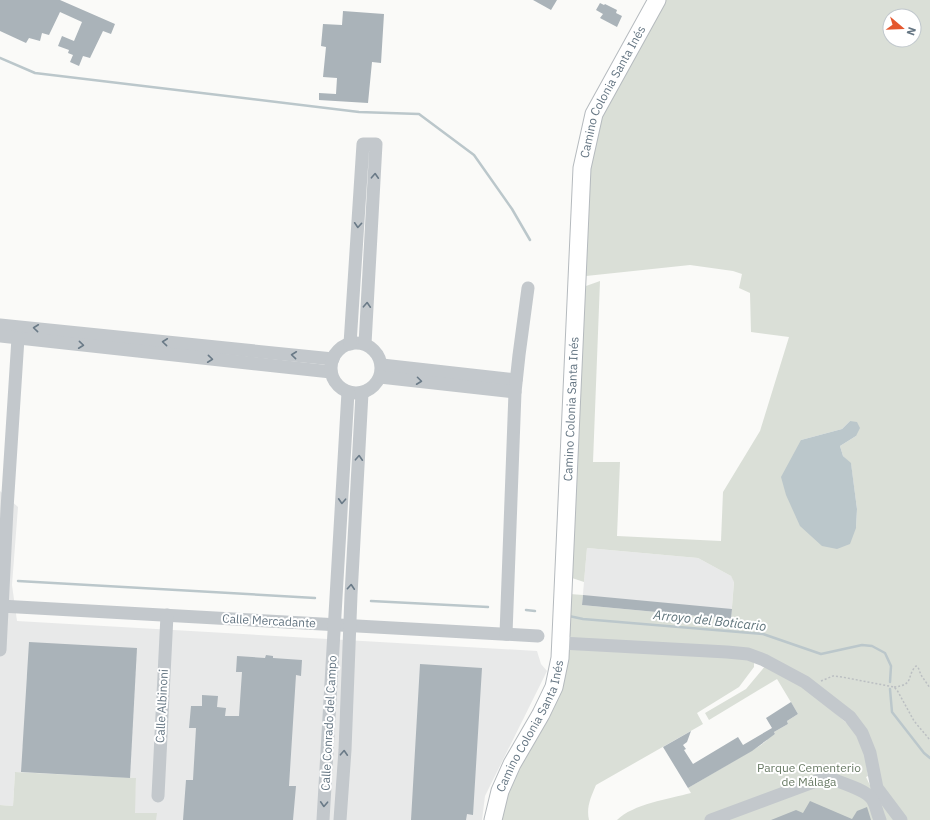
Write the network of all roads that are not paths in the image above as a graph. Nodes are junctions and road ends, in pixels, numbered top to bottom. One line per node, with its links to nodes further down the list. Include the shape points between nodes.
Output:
1 (657, 0): 19 (main road, Camino Colonia Santa Inés, via 594,114 582,168)
2 (528, 288): 10 (street)
3 (0, 325): 8 (street, one-way to 3)
4 (0, 336): 5 (street)
5 (18, 338): 8 (street, one-way to 8); 13 (street)
6 (350, 344): 7 (street); 7 (street, one-way to 6, via 376,144 363,144); 8 (street, via 340,350)
7 (365, 344): 9 (street, via 376,352)
8 (332, 366): 11 (street, via 337,384)
9 (381, 371): 10 (street); 12 (street, via 373,387)
10 (516, 386): 17 (street)
11 (348, 392): 12 (street); 15 (street, Calle Conrado del Campo, one-way to 15)
12 (362, 393): 16 (street, Calle Conrado del Campo, one-way to 12)
13 (1, 606): 14 (street, Calle Mercadante); 20 (street)
14 (167, 615): 15 (street, Calle Mercadante); 22 (street, Calle Albinoni)
15 (335, 625): 16 (street, Calle Mercadante); 23 (street, Calle Conrado del Campo, one-way to 23)
16 (350, 626): 17 (street, Calle Mercadante); 24 (street, Calle Conrado del Campo, one-way to 16)
17 (506, 634): 18 (street, Calle Mercadante)
18 (538, 636)
19 (561, 643): 21 (street, via 748,654 764,660 805,682 850,717 862,733 870,753); 25 (main road, Camino Colonia Santa Inés, via 554,687 512,764 500,791)
20 (0, 650)
21 (873, 792): 26 (street, via 864,793 827,777); 27 (street, via 873,801); 28 (street)
22 (158, 796)
23 (323, 820)
24 (340, 820)
25 (493, 820)
26 (711, 820)
27 (880, 820)
28 (901, 820)

